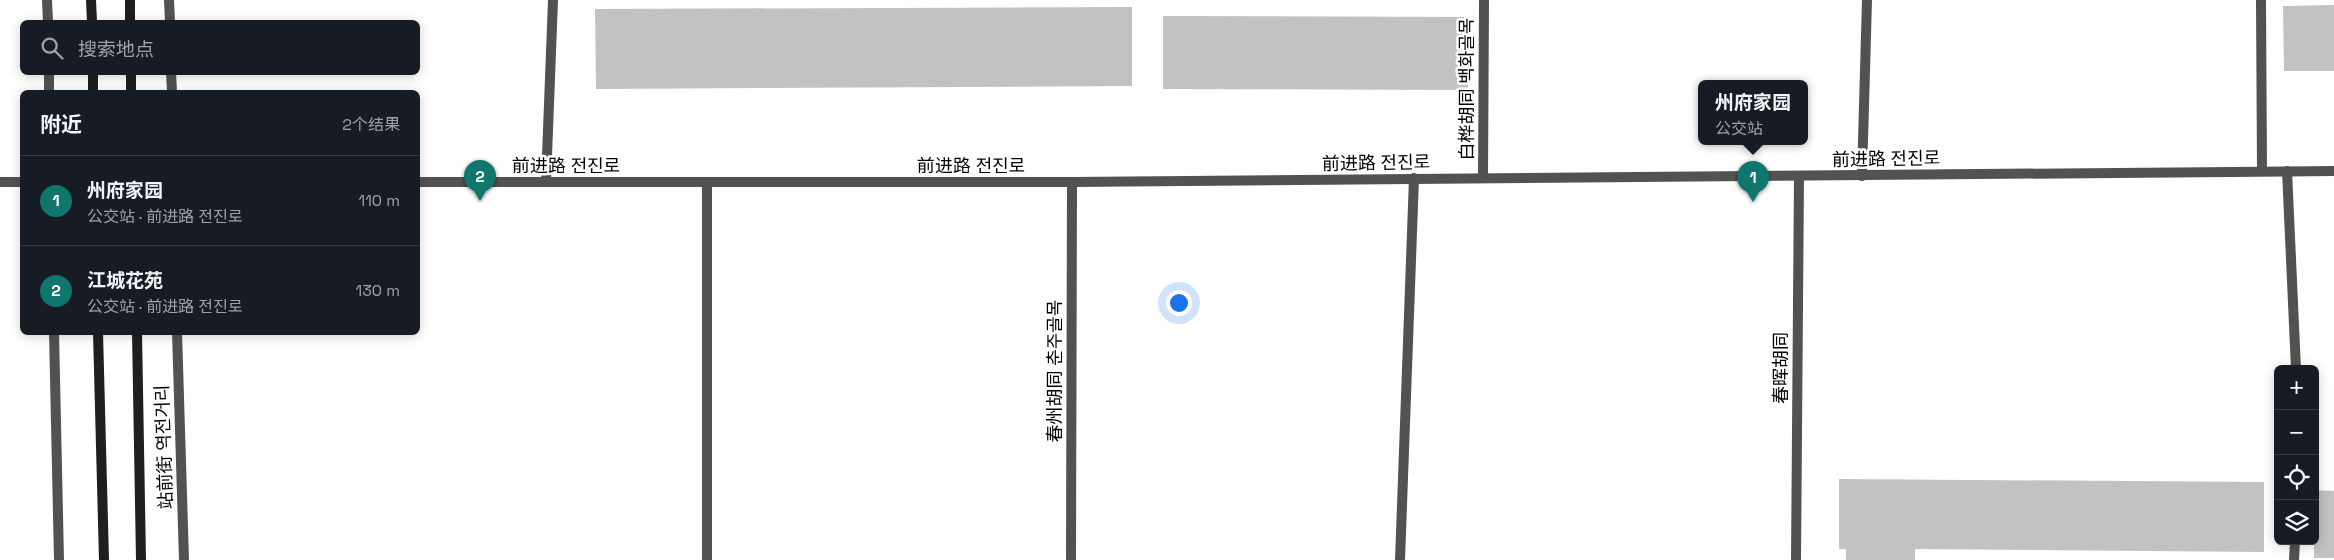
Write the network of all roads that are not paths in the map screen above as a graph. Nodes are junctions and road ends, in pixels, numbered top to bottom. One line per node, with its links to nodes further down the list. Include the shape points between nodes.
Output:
1 (47, 0): 9 (street)
2 (91, 0): 10 (main road)
3 (130, 0): 11 (main road)
4 (169, 0): 12 (street)
5 (553, 0): 31 (street)
6 (1484, 0): 27 (street, 白桦胡同 백화골목)
7 (1867, 0): 25 (street)
8 (2261, 0): 21 (street)
9 (48, 20)
10 (92, 20)
11 (130, 20)
12 (170, 20)
13 (49, 75): 17 (street)
14 (93, 75): 18 (main road)
15 (131, 75): 19 (main road)
16 (171, 75): 20 (street)
17 (49, 90)
18 (93, 90)
19 (131, 90)
20 (172, 90)
21 (2262, 170): 22 (street, 前进路 전진로); 25 (street, 前进路 전진로)
22 (2287, 171): 23 (street, 前进路 전진로); 38 (street)
23 (2334, 171)
24 (1799, 176): 25 (street, 前进路 전진로); 27 (street, 前进路 전진로); 47 (street, 春晖胡同)
25 (1862, 176)
26 (1414, 178): 27 (street, 前进路 전진로); 33 (street, 前进路 전진로); 46 (street)
27 (1483, 178)
28 (0, 182): 29 (street)
29 (20, 182)
30 (420, 182): 31 (street, 前进路 전진로)
31 (546, 182): 32 (street, 前进路 전진로)
32 (707, 182): 33 (street, 前进路 전진로); 44 (street)
33 (1072, 182): 45 (street, 春州胡同 춘주골목)
34 (54, 335): 40 (street)
35 (98, 335): 41 (main road)
36 (137, 335): 42 (main road, 站前街 역전거리)
37 (177, 335): 43 (street, 站前街 역전거리)
38 (2296, 365)
39 (2294, 545): 48 (street)
40 (59, 560)
41 (104, 560)
42 (141, 560)
43 (184, 560)
44 (707, 560)
45 (1071, 560)
46 (1400, 560)
47 (1796, 560)
48 (2294, 560)

